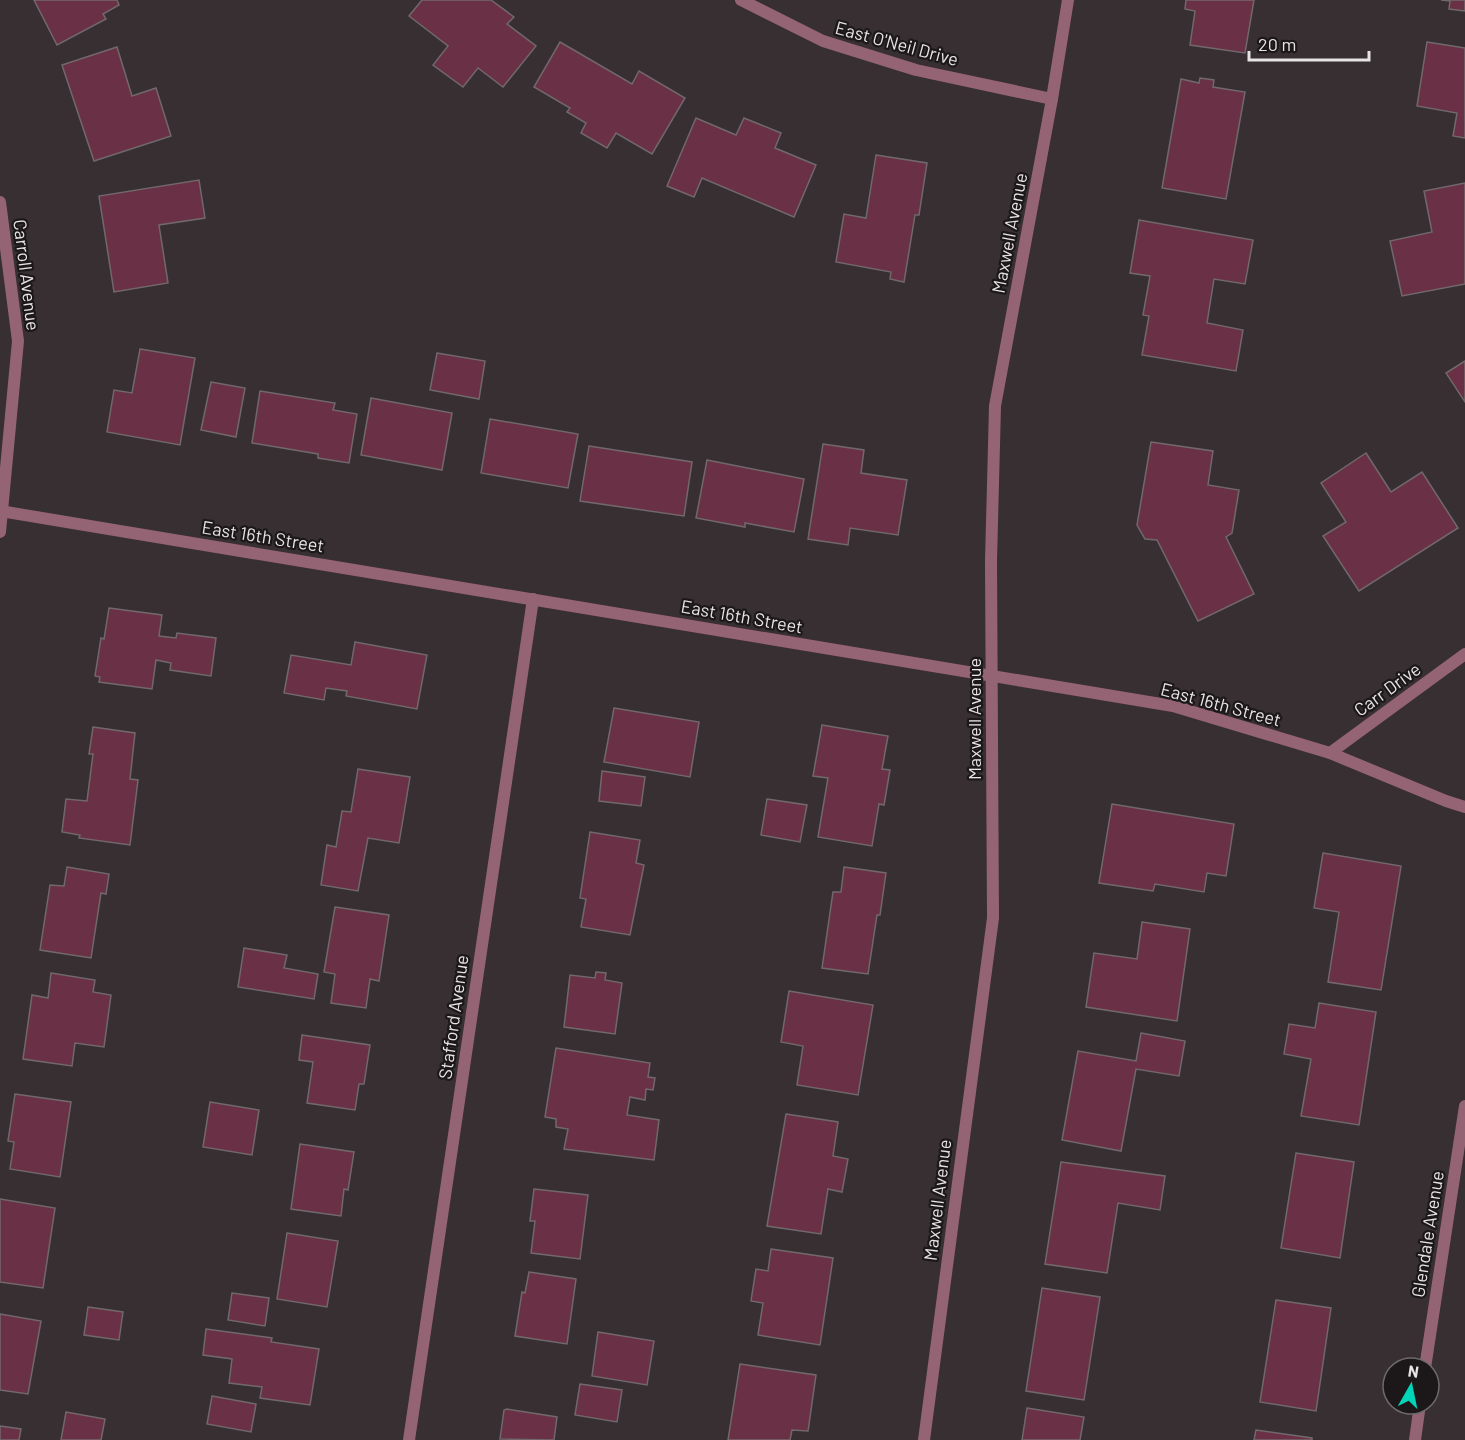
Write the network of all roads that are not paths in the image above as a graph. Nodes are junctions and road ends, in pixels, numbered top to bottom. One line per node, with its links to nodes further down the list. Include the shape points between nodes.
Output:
1 (741, 0): 3 (street, East O'Neil Drive, via 823,41 916,70)
2 (1068, 0): 3 (street, Maxwell Avenue)
3 (1052, 99): 9 (street, Maxwell Avenue, via 995,405)
4 (0, 202): 5 (street, Carroll Avenue, via 18,340)
5 (2, 511): 6 (street, Carroll Avenue); 7 (street, East 16th Street)
6 (0, 532)
7 (533, 599): 9 (street, East 16th Street); 15 (street, Stafford Avenue)
8 (1465, 654): 10 (street, Carr Drive)
9 (993, 677): 10 (street, East 16th Street, via 1173,706); 16 (street, Maxwell Avenue, via 993,918)
10 (1330, 753): 11 (street, East 16th Street)
11 (1465, 807)
12 (1465, 1106): 13 (street, Glendale Avenue)
13 (1427, 1356)
14 (1418, 1416): 17 (street)
15 (409, 1440)
16 (924, 1440)
17 (1415, 1440)

